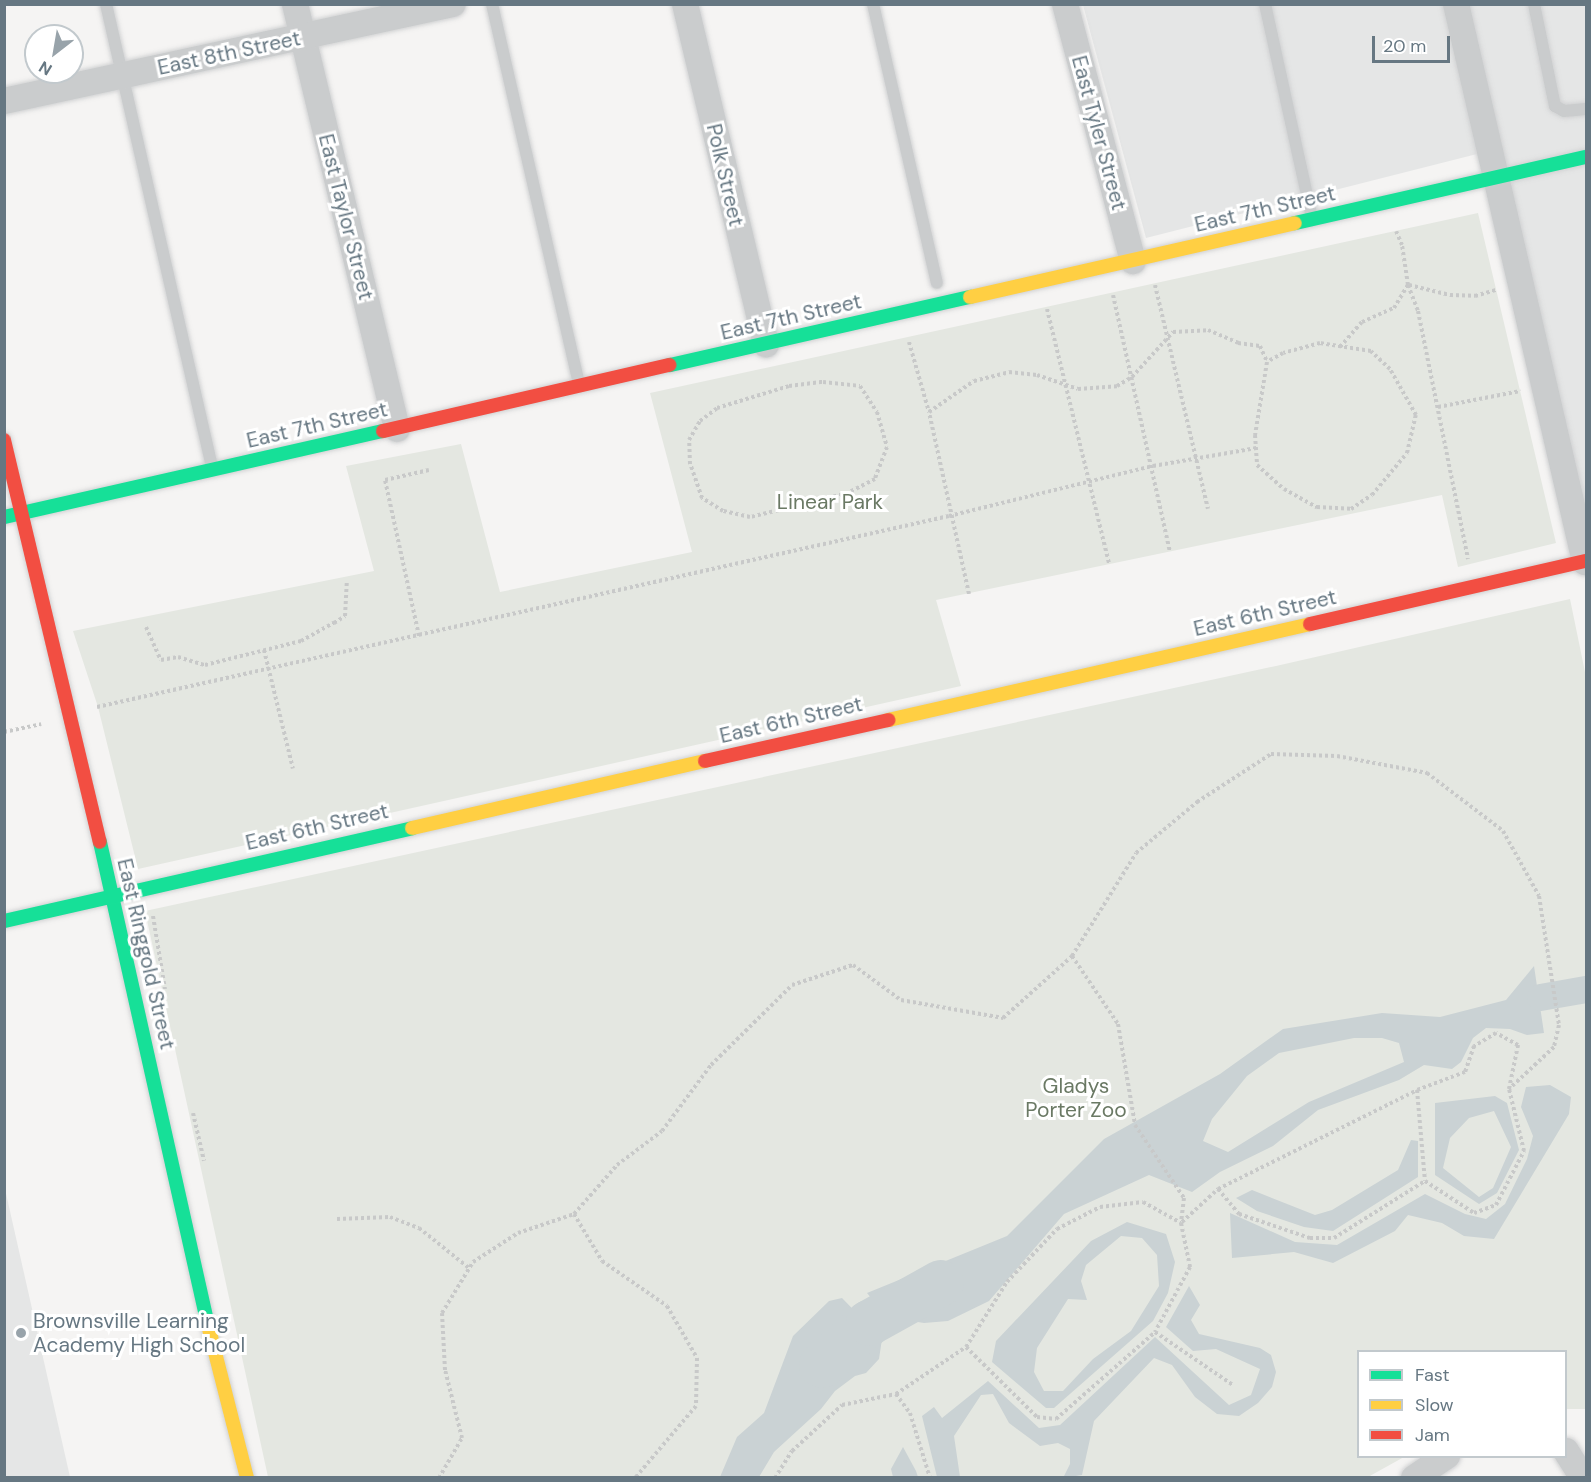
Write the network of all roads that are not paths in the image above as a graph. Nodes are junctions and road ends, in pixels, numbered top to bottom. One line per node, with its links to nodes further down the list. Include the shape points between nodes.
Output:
1 (106, 4): 12 (lane)
2 (295, 4): 11 (street, East Taylor Street)
3 (453, 4): 11 (street, East 8th Street)
4 (492, 4): 21 (lane)
5 (685, 4): 20 (street, Polk Street)
6 (873, 4): 19 (lane)
7 (1065, 4): 18 (street, East Tyler Street)
8 (1265, 4): 17 (lane)
9 (1456, 4): 16 (street)
10 (1534, 4): 14 (lane, via 1555,106 1563,111)
11 (303, 38): 12 (street, East 8th Street); 22 (street, East Taylor Street)
12 (122, 76): 13 (street, East 8th Street); 24 (lane)
13 (4, 101)
14 (1587, 110)
15 (1587, 158): 16 (main road, East 7th Street)
16 (1495, 178): 17 (main road, East 7th Street); 27 (street)
17 (1312, 220): 18 (main road, East 7th Street)
18 (1133, 261): 20 (main road, East 7th Street)
19 (938, 283)
20 (766, 345): 21 (main road, East 7th Street)
21 (580, 387): 22 (main road, East 7th Street)
22 (397, 429): 24 (main road, East 7th Street)
23 (4, 440): 25 (main road, East Ringgold Street)
24 (213, 471): 25 (main road, East 7th Street)
25 (23, 514): 26 (main road, East 7th Street); 28 (main road, East Ringgold Street)
26 (4, 517)
27 (1586, 562): 28 (main road, East 6th Street)
28 (112, 895): 29 (main road, East 6th Street); 32 (main road, East Ringgold Street, via 228,1414)
29 (4, 921)
30 (1567, 1453): 34 (street)
31 (1444, 1458): 33 (street)
32 (247, 1478)
33 (1414, 1478)
34 (1583, 1478)

